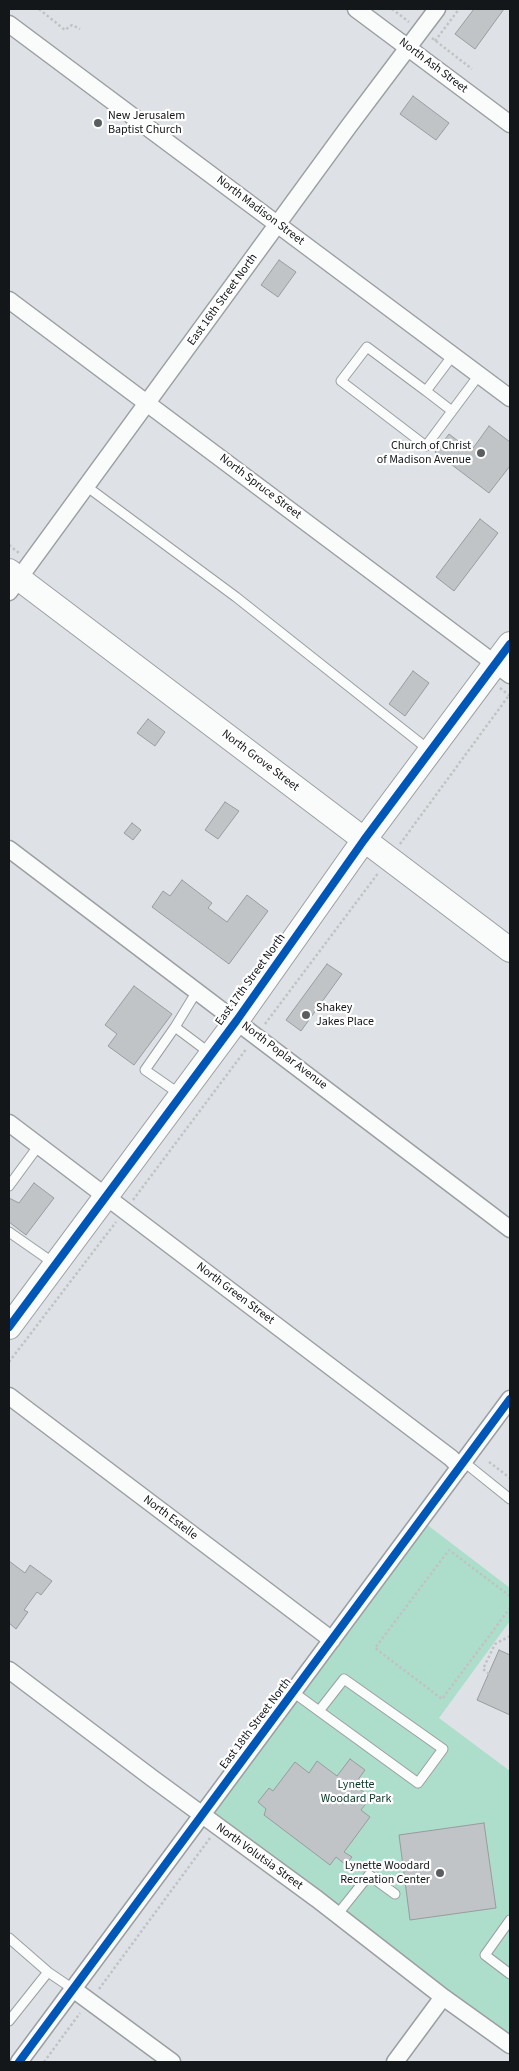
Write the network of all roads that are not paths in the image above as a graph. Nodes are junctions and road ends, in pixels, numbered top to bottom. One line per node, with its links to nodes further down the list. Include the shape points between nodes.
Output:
1 (356, 9): 4 (street, North Ash Street)
2 (437, 9): 4 (street, East 16th Street North)
3 (9, 24): 6 (street, North Madison Street)
4 (408, 47): 5 (street, North Ash Street); 6 (street, East 16th Street North)
5 (510, 124)
6 (278, 224): 8 (street, North Madison Street); 12 (street, East 16th Street North)
7 (9, 300): 12 (street, North Spruce Street)
8 (453, 355): 9 (street, North Madison Street); 10 (lane)
9 (479, 375): 11 (street, North Madison Street); 13 (lane)
10 (426, 391): 13 (lane); 13 (lane, via 367,347 342,381 426,446)
11 (510, 398)
12 (147, 403): 14 (street, East 16th Street North); 17 (street, North Spruce Street)
13 (452, 411)
14 (86, 486): 15 (street, East 16th Street North); 18 (lane, via 236,597)
15 (12, 581): 19 (street, North Grove Street)
16 (510, 644): 17 (street, East 17th Street North)
17 (503, 669): 18 (street, East 17th Street North)
18 (430, 751): 19 (street, East 17th Street North)
19 (364, 840): 21 (street, North Grove Street); 23 (street, East 17th Street North)
20 (9, 849): 22 (street, North Poplar Avenue)
21 (510, 950)
22 (197, 991): 23 (street, North Poplar Avenue); 24 (lane)
23 (236, 1020): 25 (street, East 17th Street North); 31 (street, North Poplar Avenue)
24 (175, 1027): 25 (lane); 26 (lane, via 145,1070)
25 (211, 1054): 26 (street, East 17th Street North)
26 (181, 1096): 30 (street, East 17th Street North)
27 (9, 1122): 28 (street, North Green Street)
28 (39, 1145): 29 (lane); 30 (street, North Green Street)
29 (9, 1186)
30 (106, 1196): 33 (street, East 17th Street North); 37 (street, North Green Street)
31 (510, 1229)
32 (9, 1232): 33 (lane)
33 (55, 1264): 34 (street, East 17th Street North)
34 (9, 1327)
35 (9, 1396): 39 (street, North Estelle)
36 (510, 1399): 37 (street, East 18th Street North)
37 (462, 1464): 38 (lane); 39 (street, East 18th Street North)
38 (510, 1500)
39 (332, 1640): 41 (street, East 18th Street North)
40 (9, 1670): 43 (street, North Volutsia Street)
41 (293, 1692): 42 (lane); 43 (street, East 18th Street North)
42 (319, 1711): 42 (lane, via 418,1783 443,1749 344,1679)
43 (202, 1815): 45 (street, North Volutsia Street); 50 (street, East 18th Street North)
44 (395, 1894): 45 (lane, via 369,1875)
45 (337, 1915): 51 (street, North Volutsia Street)
46 (510, 1920): 49 (lane, via 485,1955)
47 (9, 1938): 48 (lane)
48 (48, 1972): 50 (lane); 52 (lane)
49 (510, 1974)
50 (73, 1989): 54 (street, East 18th Street North); 55 (street)
51 (443, 1997): 53 (street, North Volutsia Street); 56 (street)
52 (9, 2021)
53 (510, 2045)
54 (19, 2062)
55 (172, 2062)
56 (394, 2062)

